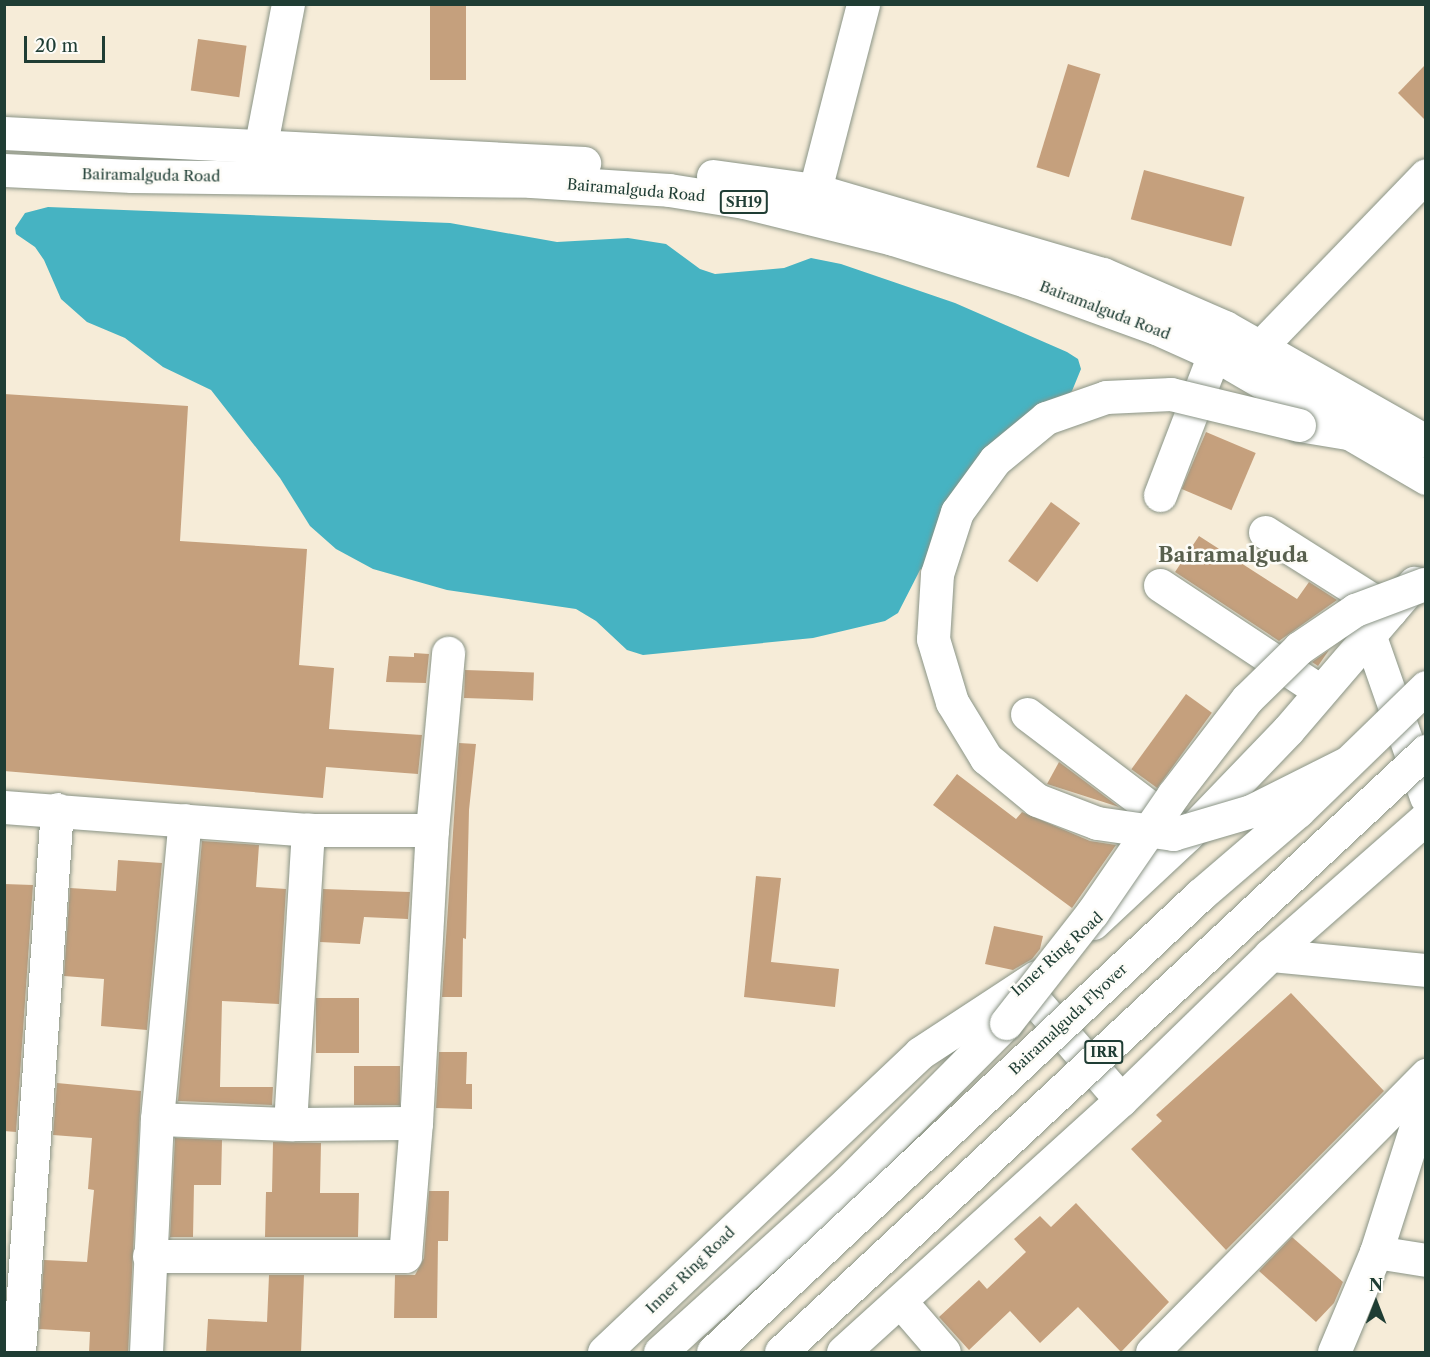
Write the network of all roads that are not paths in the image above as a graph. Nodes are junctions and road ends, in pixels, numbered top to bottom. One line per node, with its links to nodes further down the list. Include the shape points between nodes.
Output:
1 (288, 4): 5 (main road)
2 (863, 4): 9 (main road)
3 (4, 133): 4 (main road, Bairamalguda Road / SH19)
4 (132, 140): 5 (main road, Bairamalguda Road / SH19); 8 (main road)
5 (261, 144): 9 (main road, Bairamalguda Road / SH19, via 532,158)
6 (4, 170): 8 (main road, Bairamalguda Road / SH19)
7 (1425, 175): 11 (main road)
8 (132, 176): 10 (main road, Bairamalguda Road / SH19, via 531,181 669,190 744,202)
9 (815, 190): 10 (main road, Bairamalguda Road / SH19)
10 (988, 255): 11 (main road, Bairamalguda Road / SH19, via 1103,274 1225,327); 12 (main road, Bairamalguda Road / SH19)
11 (1259, 348): 14 (main road, Bairamalguda Road / SH19)
12 (1214, 354): 13 (main road, Bairamalguda Road / SH19); 16 (main road)
13 (1347, 433): 15 (main road, Bairamalguda Road / SH19); 27 (main road, bridge, via 1171,394 1106,397 1046,418 995,460 957,512 937,574 933,639 952,702 986,758 1037,800 1097,823 1173,834 1251,811)
14 (1425, 441)
15 (1425, 478)
16 (1160, 495)
17 (1265, 532): 21 (main road)
18 (1425, 570): 21 (main road, Inner Ring Road)
19 (1425, 584): 52 (main road, bridge, via 1356,610 1299,648 1247,699 1173,795 1092,913 1006,1023 847,1183)
20 (1160, 585): 24 (main road)
21 (1380, 623): 24 (main road, Inner Ring Road); 28 (main road)
22 (448, 653): 34 (main road)
23 (1425, 687): 27 (main road, Bairamalguda Flyover, bridge)
24 (1320, 691): 35 (main road, Inner Ring Road)
25 (1027, 714): 35 (main road)
26 (1425, 752): 54 (main road, IRR, bridge)
27 (1347, 763): 53 (main road, Bairamalguda Flyover, bridge)
28 (1425, 797)
29 (4, 807): 30 (main road)
30 (57, 809): 32 (main road); 49 (main road)
31 (1425, 818): 36 (main road)
32 (185, 820): 33 (main road); 42 (main road)
33 (308, 830): 34 (main road); 44 (main road)
34 (432, 830): 43 (main road)
35 (1187, 835): 38 (main road, Inner Ring Road)
36 (1270, 955): 37 (main road); 41 (main road)
37 (1425, 970)
38 (1024, 988): 41 (main road); 51 (main road, Inner Ring Road, via 920,1053)
39 (1425, 1075): 57 (main road)
40 (1425, 1095): 45 (main road)
41 (1121, 1100): 48 (main road)
42 (157, 1119): 44 (main road); 46 (main road)
43 (416, 1123): 44 (main road); 46 (main road, via 405,1256)
44 (290, 1124)
45 (1376, 1252): 47 (main road); 58 (main road)
46 (149, 1256): 50 (main road)
47 (1425, 1260)
48 (900, 1301): 55 (main road); 56 (main road)
49 (19, 1353)
50 (146, 1353)
51 (604, 1353)
52 (660, 1353)
53 (713, 1353)
54 (781, 1353)
55 (843, 1353)
56 (944, 1353)
57 (1152, 1353)
58 (1334, 1353)

